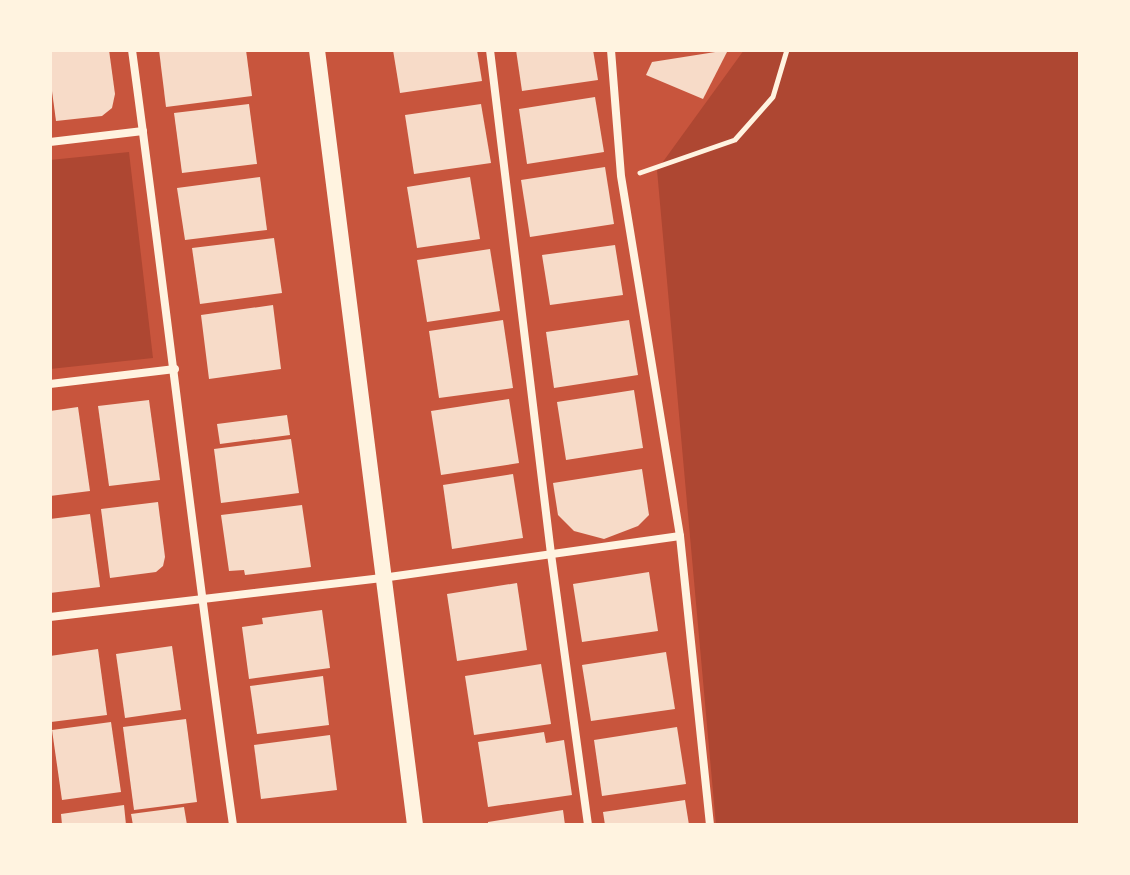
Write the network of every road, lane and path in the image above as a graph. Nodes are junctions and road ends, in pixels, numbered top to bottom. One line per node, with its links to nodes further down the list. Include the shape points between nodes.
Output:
1 (132, 50): 6 (street)
2 (317, 50): 13 (main road)
3 (490, 50): 12 (street)
4 (611, 50): 8 (street)
5 (787, 50): 8 (path, via 773,97 735,140 649,172)
6 (143, 131): 7 (street); 9 (street)
7 (50, 142)
8 (621, 176): 11 (street)
9 (175, 369): 10 (street); 14 (street)
10 (50, 384)
11 (680, 536): 12 (street); 19 (street)
12 (551, 554): 13 (street); 18 (street)
13 (382, 578): 14 (street); 17 (main road)
14 (201, 601): 15 (street); 16 (street)
15 (50, 617)
16 (233, 825)
17 (415, 825)
18 (588, 825)
19 (710, 825)

